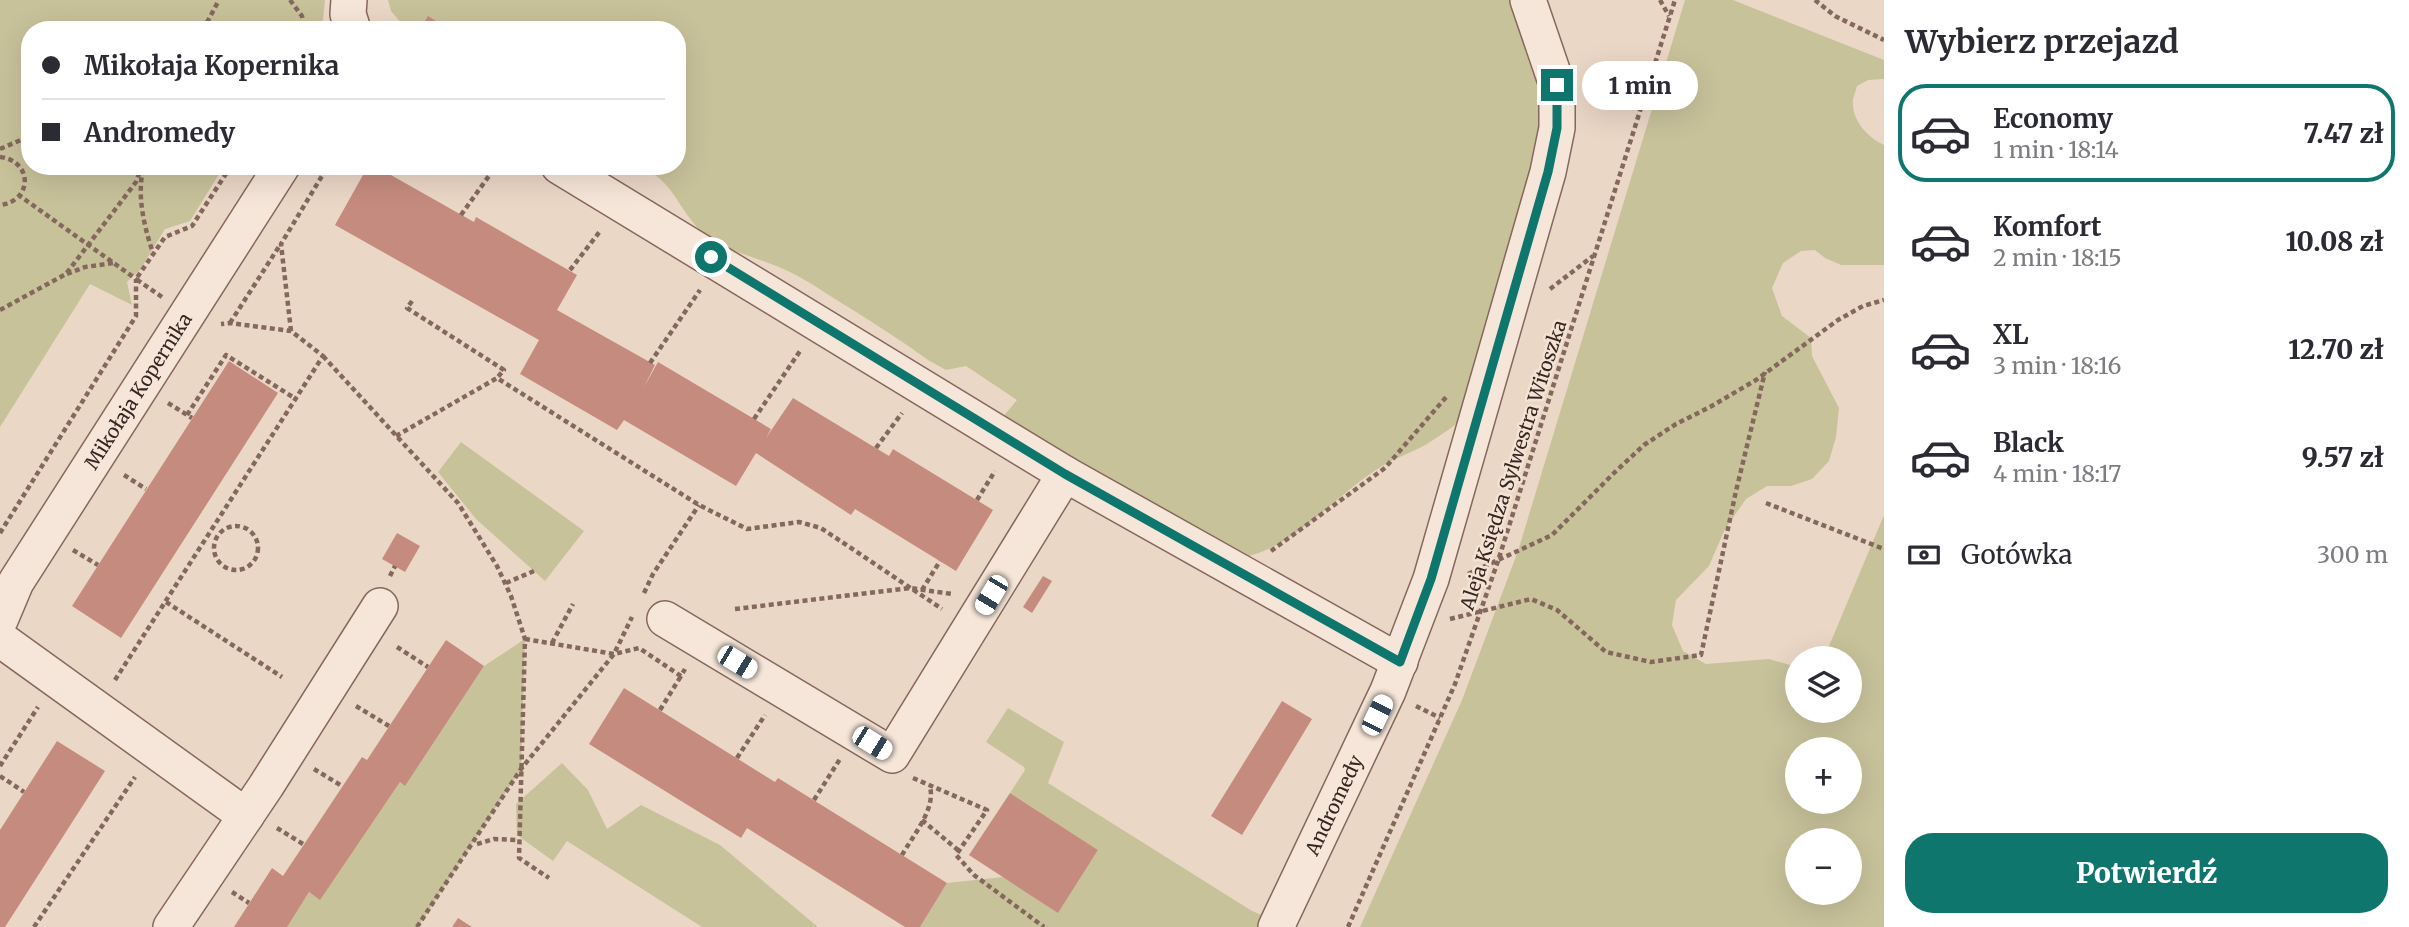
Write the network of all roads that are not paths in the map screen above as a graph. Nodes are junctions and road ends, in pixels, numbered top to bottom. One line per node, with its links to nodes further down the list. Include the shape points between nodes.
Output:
1 (349, 0): 3 (street)
2 (1528, 0): 11 (street, Andromedy, via 1557,85 1557,128 1431,579)
3 (350, 21)
4 (276, 175): 9 (street, Mikołaja Kopernika, via 16,582)
5 (574, 175): 6 (street)
6 (1065, 474): 8 (street, via 892,755); 11 (street)
7 (380, 606): 12 (street)
8 (665, 619)
9 (0, 620)
10 (0, 639): 12 (street)
11 (1400, 662): 14 (street, Andromedy)
12 (257, 819): 13 (street)
13 (171, 927)
14 (1276, 927)

